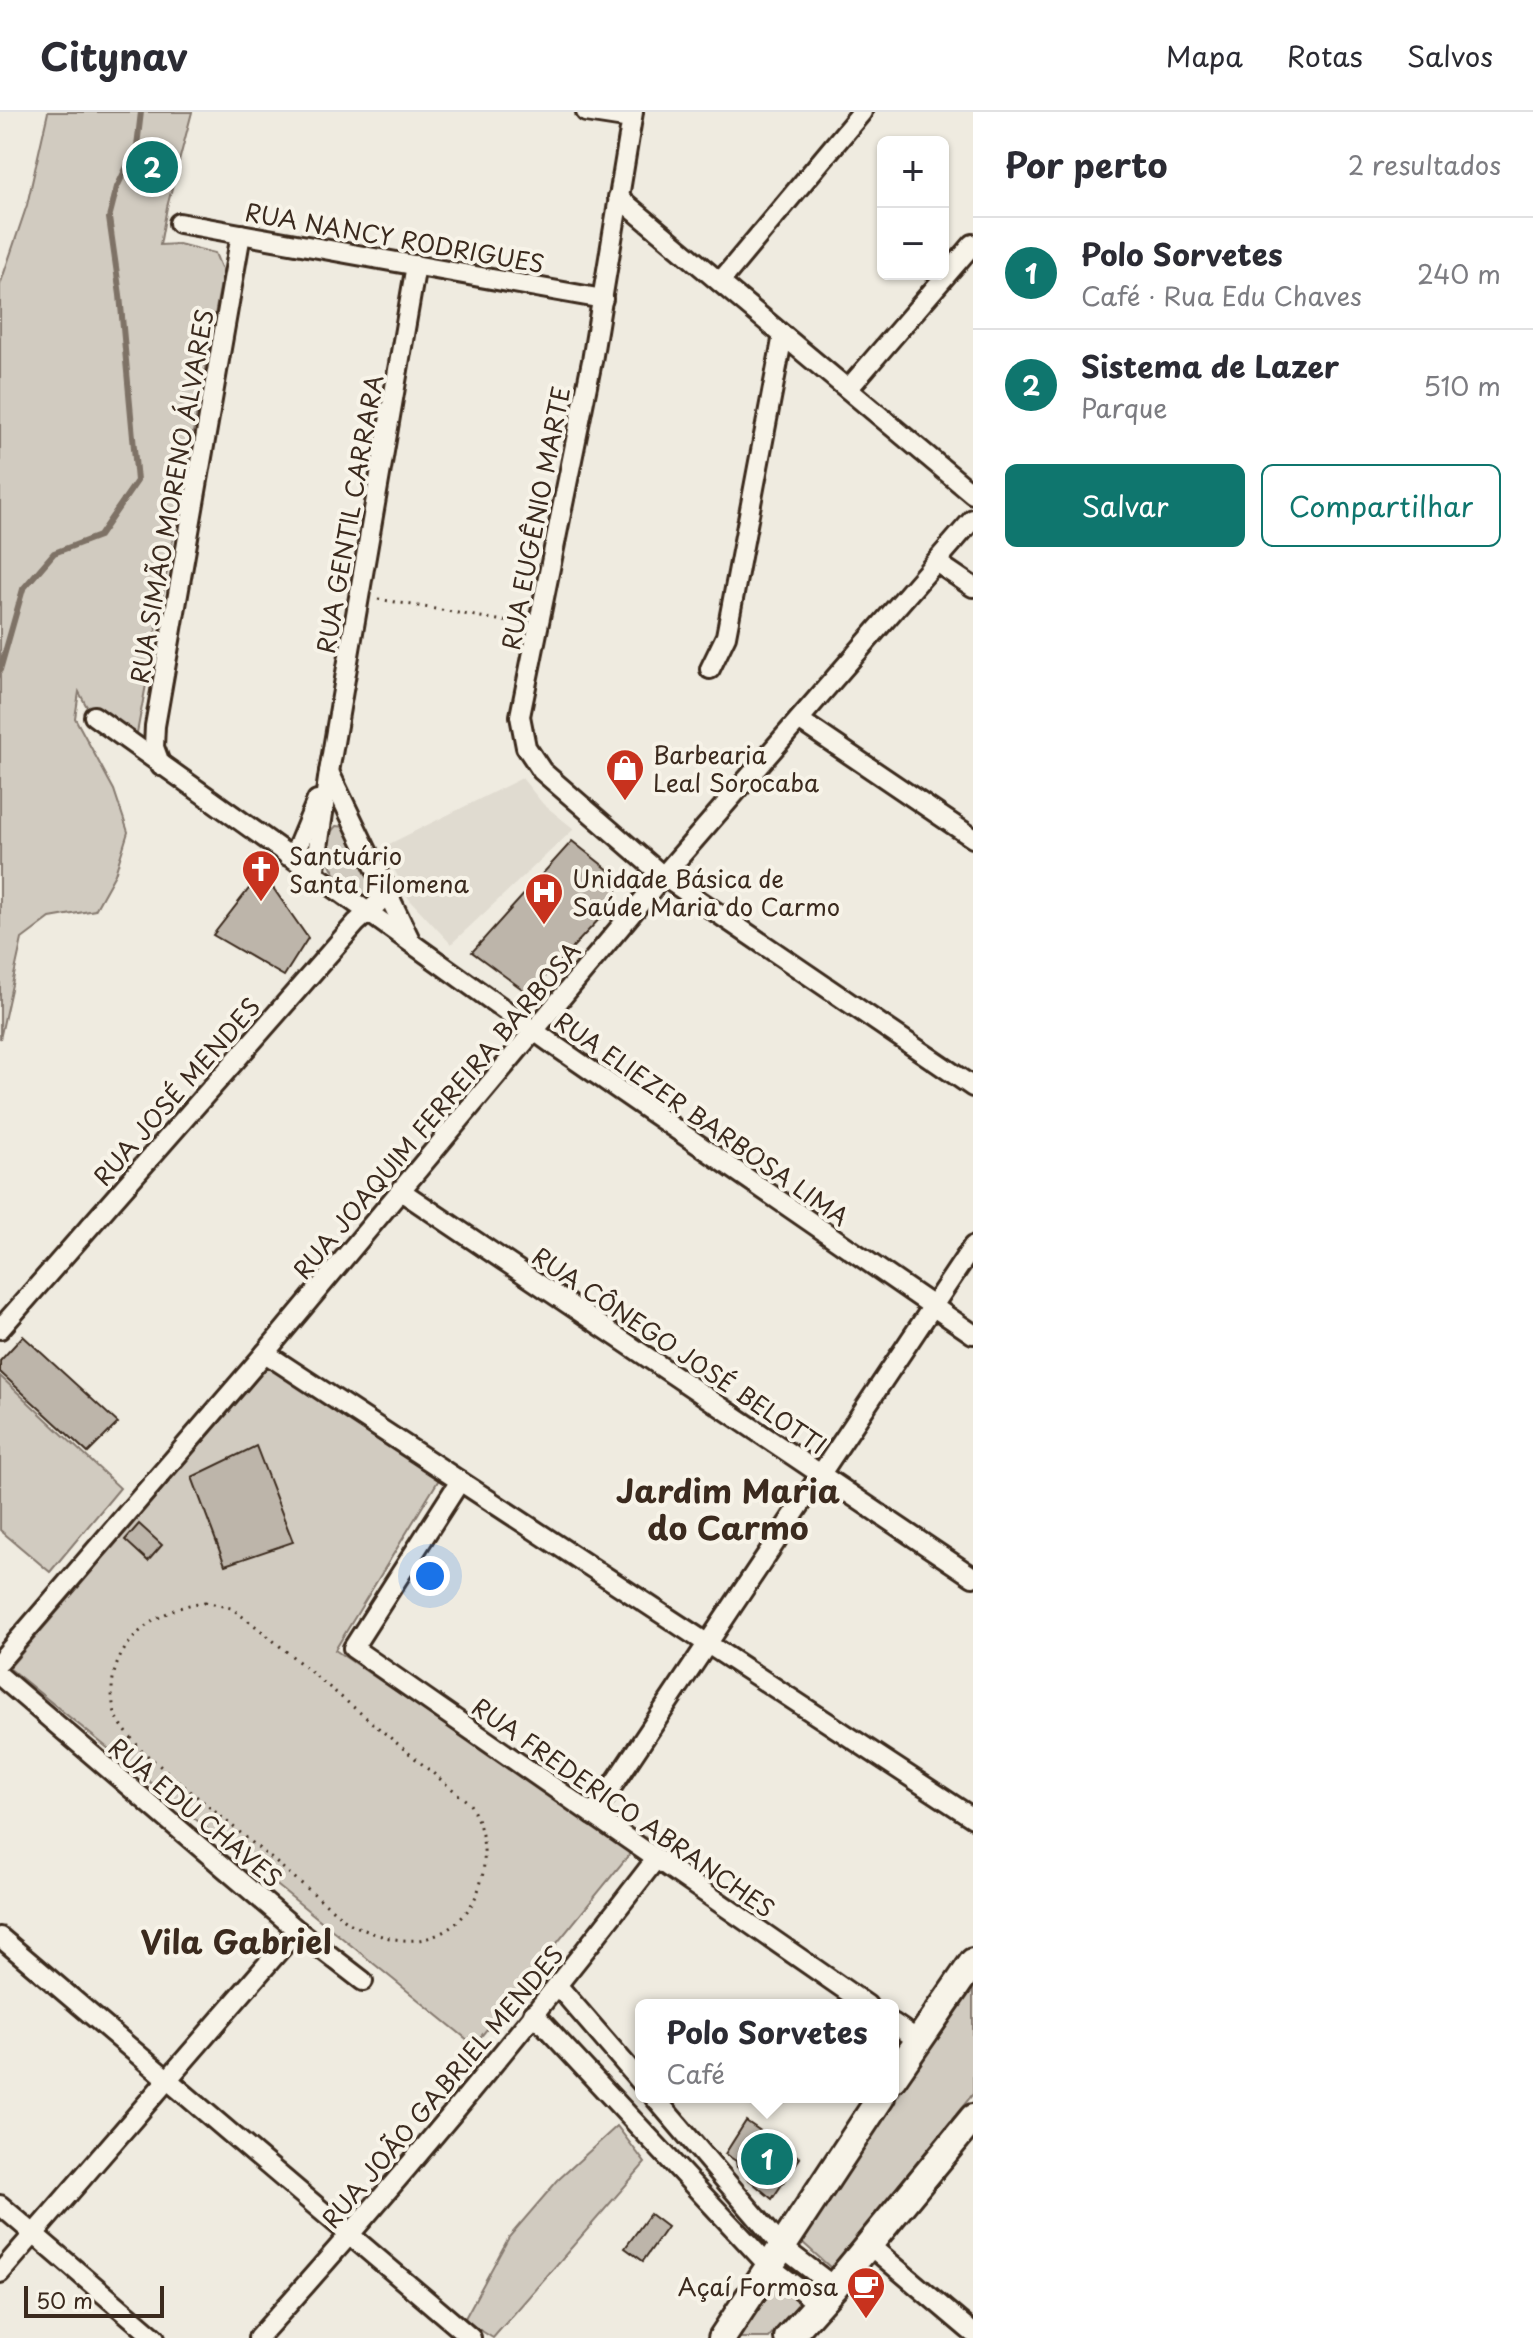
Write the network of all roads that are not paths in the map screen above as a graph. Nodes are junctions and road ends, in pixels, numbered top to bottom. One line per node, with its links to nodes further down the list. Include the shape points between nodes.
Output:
1 (586, 112): 3 (street)
2 (862, 112): 9 (street)
3 (632, 116): 4 (street, RUA EUGÊNIO MARTE)
4 (618, 197): 9 (street); 10 (street, RUA EUGÊNIO MARTE)
5 (179, 223): 6 (street, RUA NANCY RODRIGUES)
6 (241, 234): 8 (street, RUA NANCY RODRIGUES); 20 (street, RUA SIMÃO MORENO ÁLVARES, via 155,726 154,747)
7 (973, 244): 12 (street)
8 (416, 265): 10 (street, RUA NANCY RODRIGUES); 21 (street, RUA GENTIL CARRARA)
9 (720, 282): 11 (street)
10 (603, 299): 25 (street, RUA EUGÊNIO MARTE, via 520,716 526,747 542,771)
11 (783, 335): 12 (street); 17 (street, via 726,636)
12 (848, 389): 13 (street)
13 (973, 494)
14 (973, 519): 15 (street, RUA JOAQUIM FERREIRA BARBOSA)
15 (936, 562): 16 (street); 19 (street, RUA JOAQUIM FERREIRA BARBOSA)
16 (973, 587)
17 (710, 669)
18 (94, 716): 20 (street, RUA ELIEZER BARBOSA LIMA)
19 (799, 720): 22 (street); 25 (street, RUA JOAQUIM FERREIRA BARBOSA)
20 (161, 766): 23 (street, RUA ELIEZER BARBOSA LIMA)
21 (329, 772): 23 (street, RUA GENTIL CARRARA, via 297,848); 24 (street, RUA GENTIL CARRARA); 26 (street)
22 (973, 838)
23 (288, 856): 24 (street, RUA ELIEZER BARBOSA LIMA)
24 (314, 875): 27 (street, RUA ELIEZER BARBOSA LIMA)
25 (663, 876): 29 (street, RUA JOAQUIM FERREIRA BARBOSA); 30 (street, RUA EUGÊNIO MARTE)
26 (384, 884): 27 (street, RUA JOSÉ MENDES, via 378,903); 28 (street)
27 (366, 913): 28 (street, RUA ELIEZER BARBOSA LIMA); 34 (street, RUA JOSÉ MENDES)
28 (413, 946): 29 (street, RUA ELIEZER BARBOSA LIMA)
29 (533, 1030): 31 (street, RUA JOAQUIM FERREIRA BARBOSA); 33 (street, RUA ELIEZER BARBOSA LIMA)
30 (973, 1087)
31 (401, 1191): 36 (street, RUA JOAQUIM FERREIRA BARBOSA); 37 (street, RUA CÔNEGO JOSÉ BELOTTI)
32 (973, 1246): 33 (street)
33 (932, 1307): 35 (street, RUA ELIEZER BARBOSA LIMA); 37 (street)
34 (0, 1329)
35 (973, 1334)
36 (265, 1353): 38 (street); 41 (street, RUA JOAQUIM FERREIRA BARBOSA)
37 (821, 1474): 39 (street, RUA CÔNEGO JOSÉ BELOTTI); 40 (street)
38 (460, 1481): 40 (street); 43 (street, RUA FREDERICO ABRANCHES, via 353,1648)
39 (973, 1577)
40 (707, 1644): 43 (street); 44 (street)
41 (0, 1661)
42 (0, 1676): 46 (street, RUA EDU CHAVES)
43 (593, 1815): 45 (street, RUA FREDERICO ABRANCHES)
44 (973, 1818)
45 (656, 1859): 50 (street, RUA JOÃO GABRIEL MENDES); 51 (street, RUA FREDERICO ABRANCHES)
46 (297, 1930): 49 (street, RUA EDU CHAVES); 57 (street)
47 (0, 1937): 57 (street)
48 (973, 1962): 54 (main road)
49 (363, 1981)
50 (557, 1985): 52 (street, RUA JOÃO GABRIEL MENDES); 56 (street)
51 (858, 1999)
52 (533, 2013): 63 (street, RUA JOÃO GABRIEL MENDES); 65 (street)
53 (899, 2027): 54 (street)
54 (919, 2041): 55 (main road)
55 (899, 2069)
56 (635, 2075)
57 (167, 2079): 62 (street); 63 (street)
58 (659, 2103): 65 (street)
59 (877, 2103): 65 (main road)
60 (973, 2118): 64 (main road)
61 (0, 2205): 62 (street)
62 (34, 2234): 66 (street); 70 (street)
63 (351, 2236): 71 (street, RUA JOÃO GABRIEL MENDES); 72 (street)
64 (868, 2244): 67 (main road); 69 (street)
65 (776, 2257): 67 (street); 73 (main road)
66 (0, 2273)
67 (827, 2295): 68 (main road)
68 (801, 2333)
69 (973, 2333)
70 (155, 2338)
71 (258, 2338)
72 (471, 2338)
73 (722, 2338)

